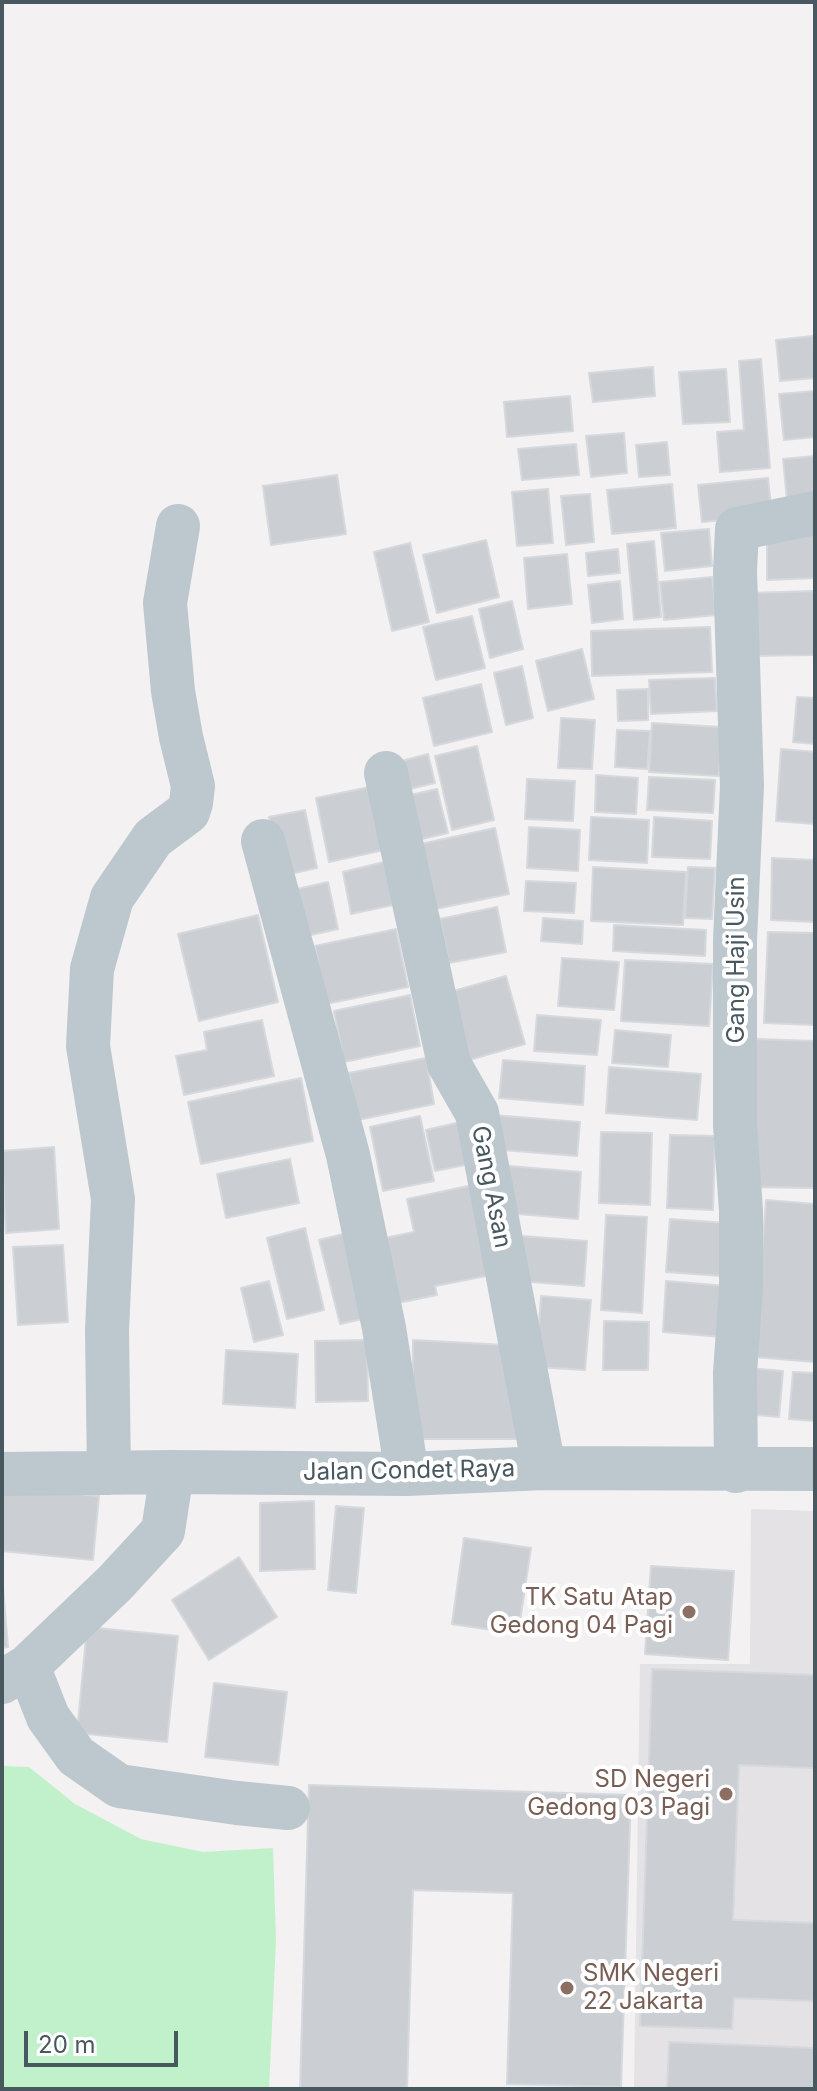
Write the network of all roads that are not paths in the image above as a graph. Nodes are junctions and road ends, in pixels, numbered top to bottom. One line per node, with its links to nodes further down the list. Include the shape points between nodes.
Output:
1 (815, 513): 7 (street, Gang Haji Usin, via 737,529 742,786 735,940 735,1125 741,1211)
2 (178, 526): 9 (street, via 165,603 173,691 193,786 191,803 188,812 153,838 112,898 92,969 88,1046 113,1199 107,1330)
3 (386, 773): 5 (street, Gang Asan, via 449,1064 477,1113)
4 (263, 841): 11 (street, via 348,1155)
5 (544, 1468): 7 (street, Jalan Condet Raya); 11 (street, Jalan Condet Raya)
6 (815, 1469): 7 (street, Jalan Condet Raya)
7 (736, 1471)
8 (172, 1472): 9 (street, Jalan Condet Raya); 11 (street, Jalan Condet Raya); 12 (street, via 163,1531 115,1583)
9 (109, 1473): 10 (street, Jalan Condet Raya)
10 (2, 1474)
11 (407, 1474)
12 (15, 1674): 13 (street, via 76,1756 119,1786)
13 (288, 1808)

